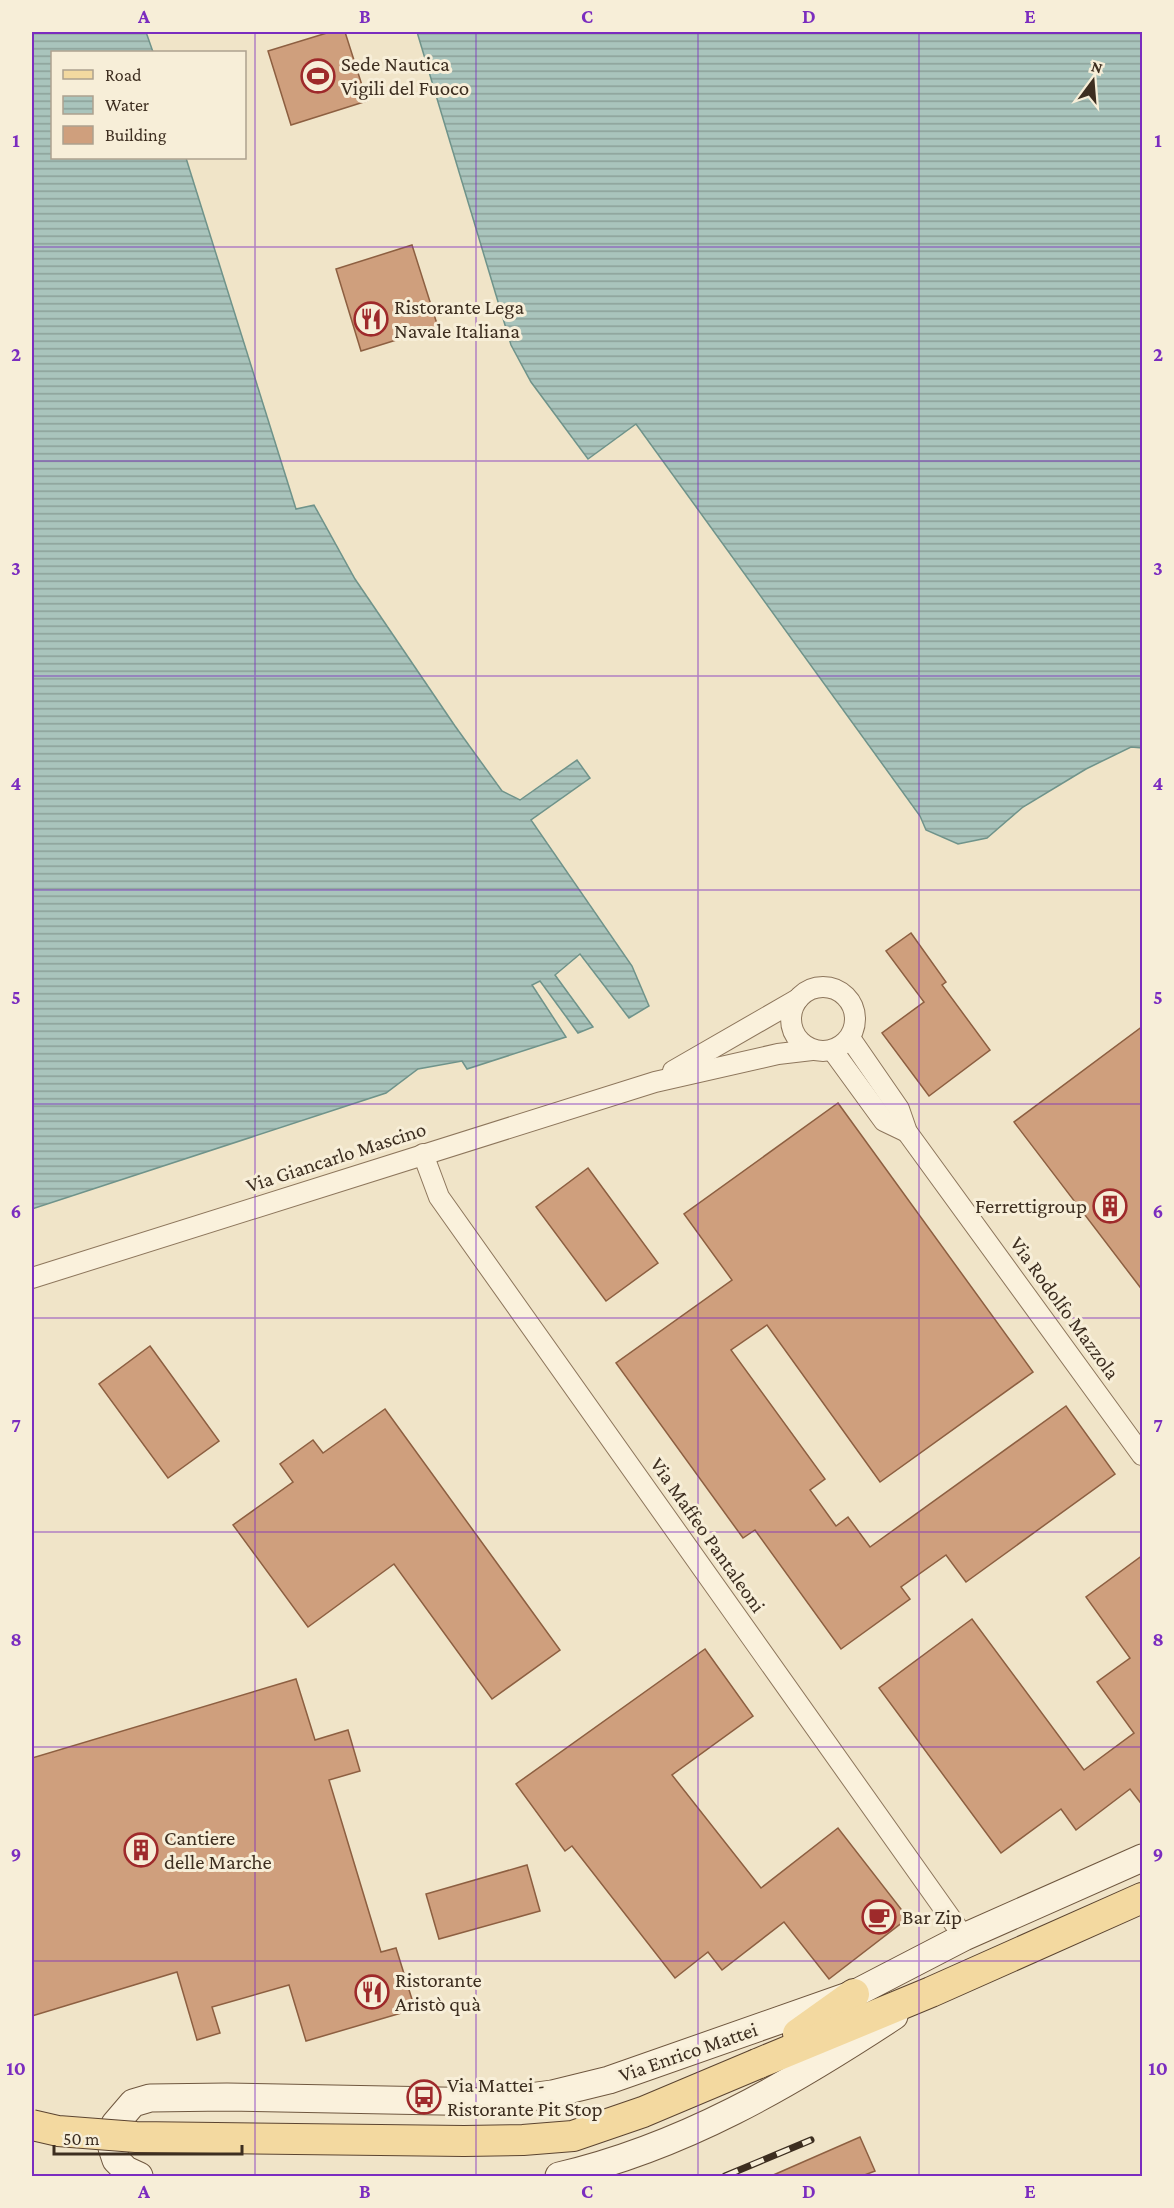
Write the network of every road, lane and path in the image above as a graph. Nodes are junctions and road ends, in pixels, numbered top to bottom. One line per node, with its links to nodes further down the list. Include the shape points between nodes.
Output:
1 (798, 999): 2 (street, Via Giancarlo Mascino, via 808,990 821,987 846,996 854,1008 856,1024); 3 (street, via 791,1016 794,1034); 5 (street, Via Giancarlo Mascino)
2 (850, 1038): 4 (street); 6 (street, Via Rodolfo Mazzola, via 899,1109)
3 (812, 1050): 4 (street, Via Giancarlo Mascino); 5 (street, Via Giancarlo Mascino)
4 (833, 1051): 6 (street, Via Rodolfo Mazzola, via 884,1121)
5 (655, 1082): 7 (street, Via Giancarlo Mascino)
6 (907, 1132): 9 (street, Via Rodolfo Mazzola)
7 (423, 1154): 8 (street, Via Giancarlo Mascino); 12 (street, Via Maffeo Pantaleoni, via 439,1197)
8 (32, 1278)
9 (1143, 1455)
10 (1143, 1858): 12 (street, Via Enrico Mattei)
11 (1143, 1898): 13 (main road, Via Enrico Mattei)
12 (964, 1937): 14 (street, Via Enrico Mattei)
13 (931, 1992): 15 (main road, Via Enrico Mattei); 20 (street, Via Enrico Mattei, via 773,2092 669,2142 593,2169)
14 (854, 1994): 15 (main road); 18 (street, Via Enrico Mattei, via 609,2080 552,2094 493,2102 150,2098 133,2103 115,2124)
15 (757, 2064): 17 (main road, Via Enrico Mattei, bridge, via 643,2112 573,2136 464,2141 136,2138)
16 (32, 2115): 18 (street)
17 (32, 2125)
18 (112, 2136): 19 (street, via 116,2160)
19 (139, 2176)
20 (559, 2176)

